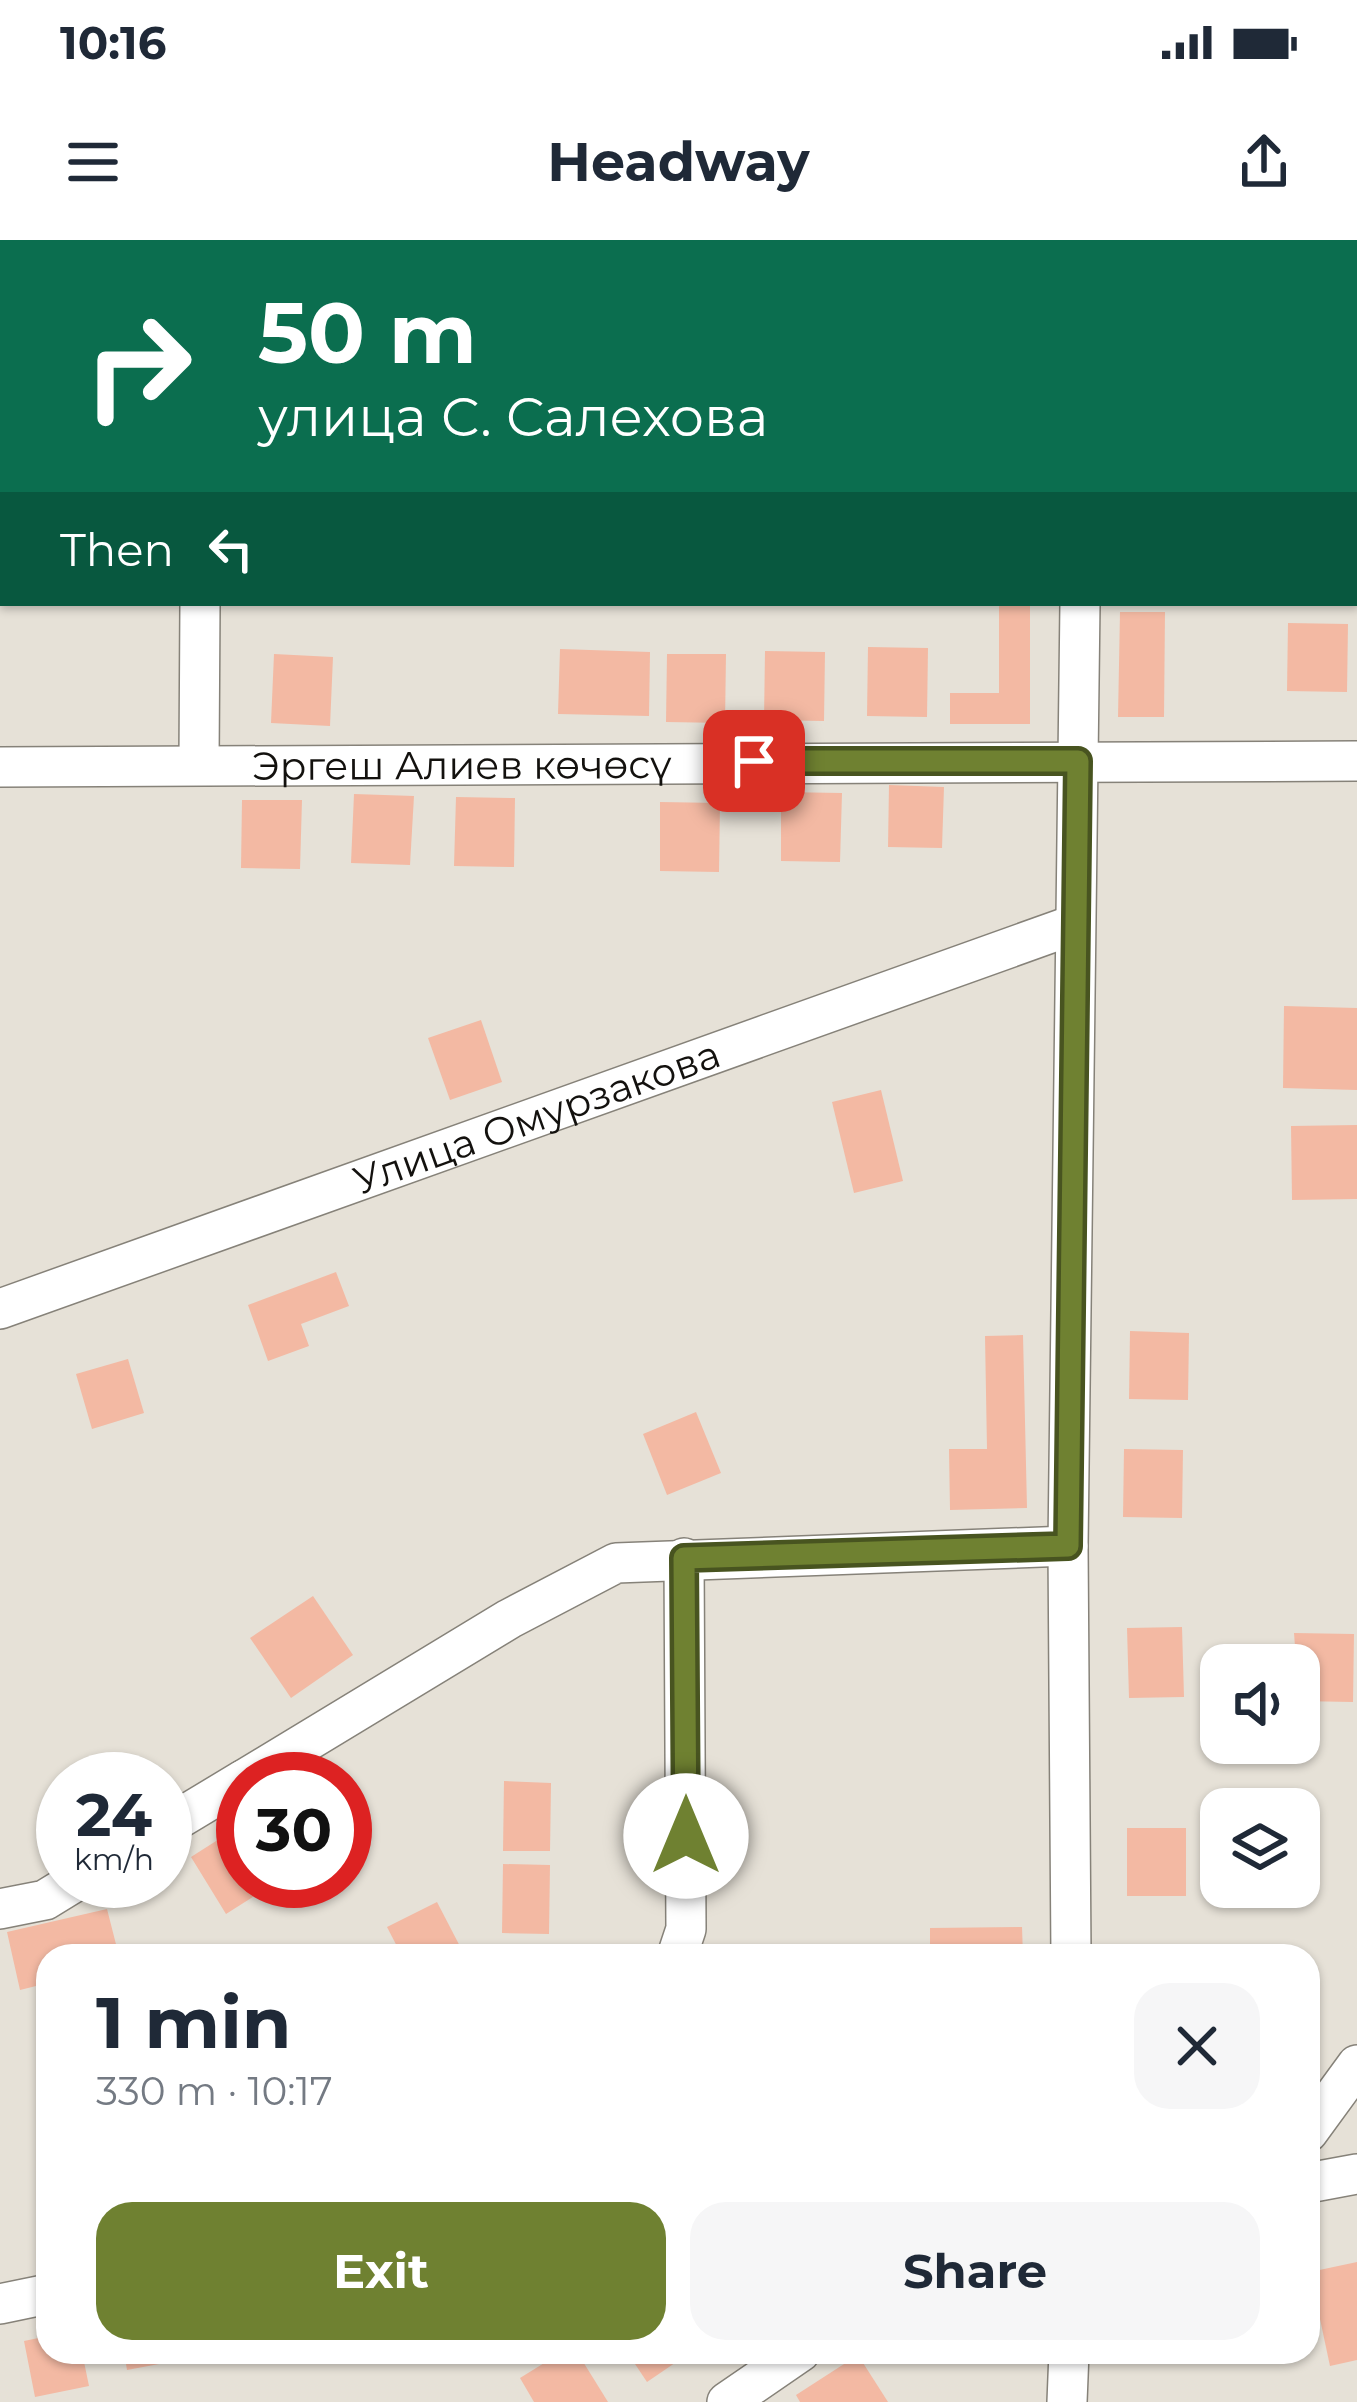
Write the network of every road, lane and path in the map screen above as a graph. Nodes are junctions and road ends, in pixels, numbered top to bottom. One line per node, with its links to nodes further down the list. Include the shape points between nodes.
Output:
1 (200, 606): 5 (street)
2 (1080, 606): 3 (street)
3 (1078, 761): 4 (street, Эргеш Алиев көчөсү); 5 (street, Эргеш Алиев көчөсү); 7 (street)
4 (1357, 761)
5 (199, 762): 6 (street, Эргеш Алиев көчөсү)
6 (0, 767)
7 (1073, 925): 8 (street, Улица Омурзакова); 9 (street)
8 (0, 1309)
9 (1068, 1546): 10 (street); 15 (street)
10 (684, 1558): 11 (street, via 616,1563); 14 (street)
11 (289, 1752)
12 (36, 1902): 13 (street)
13 (0, 1909)
14 (680, 1944)
15 (1071, 1944)
16 (1357, 2066): 17 (street)
17 (1320, 2116)
18 (1357, 2174): 19 (street)
19 (1320, 2181)
20 (36, 2296): 21 (street)
21 (0, 2304)
22 (782, 2364): 24 (street)
23 (1069, 2364): 25 (street)
24 (727, 2402)
25 (1067, 2402)

